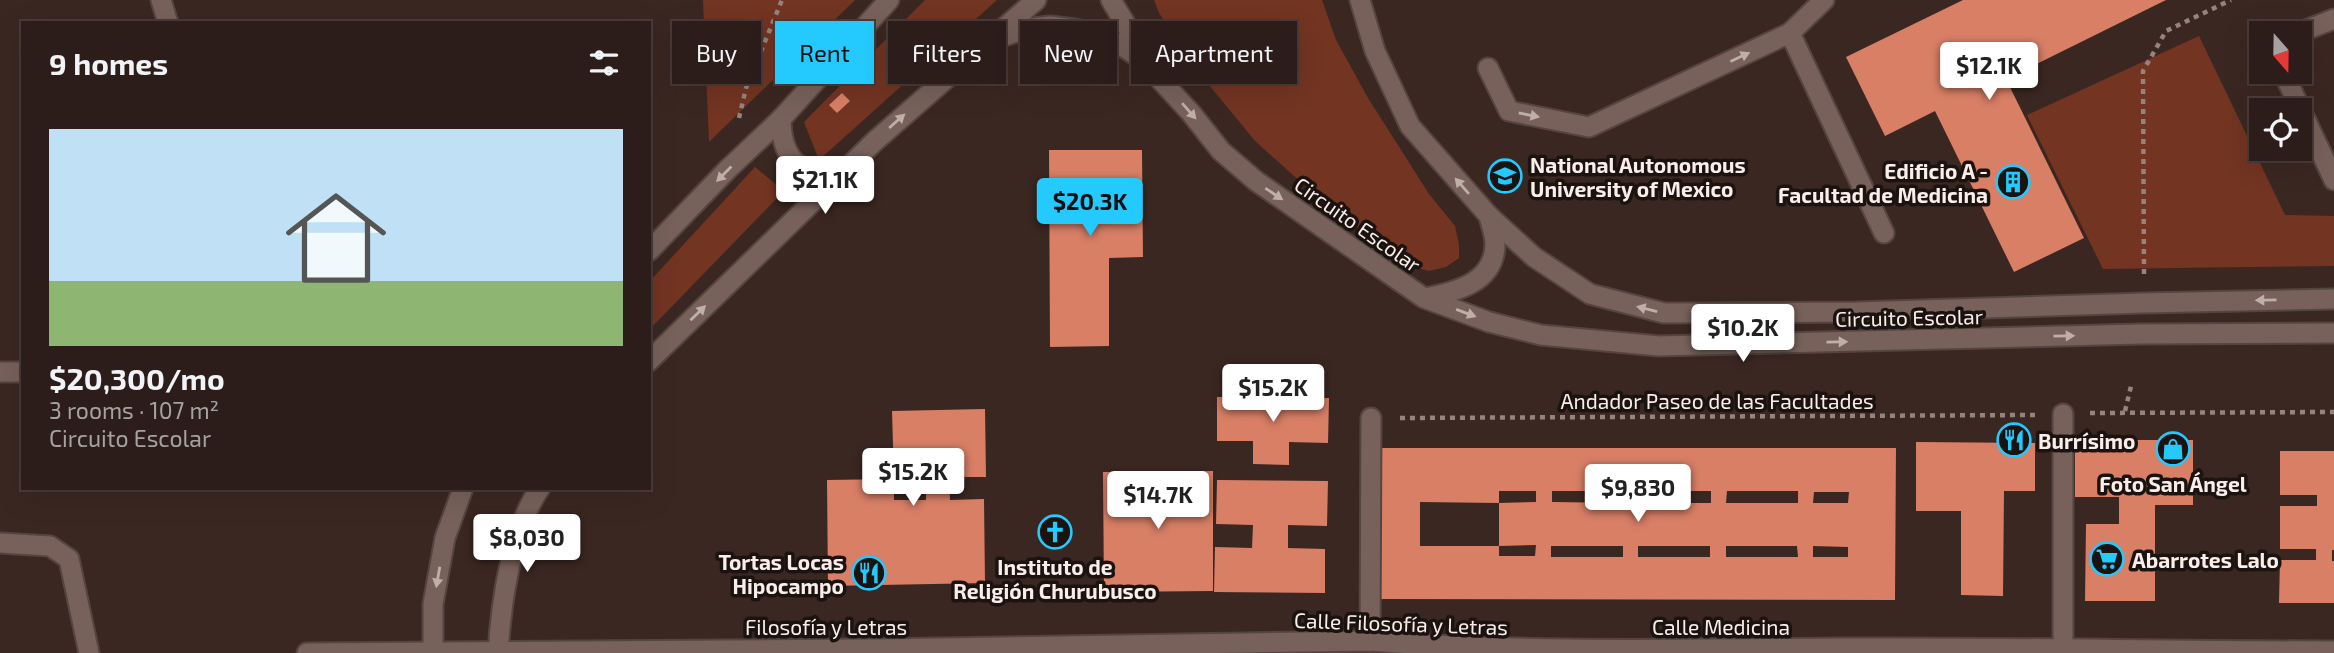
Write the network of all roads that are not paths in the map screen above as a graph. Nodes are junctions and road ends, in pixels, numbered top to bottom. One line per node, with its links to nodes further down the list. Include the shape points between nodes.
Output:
1 (161, 0): 9 (street)
2 (889, 0): 20 (street)
3 (1036, 0): 7 (street)
4 (1111, 0): 13 (street)
5 (1360, 0): 23 (street, Circuito Escolar, one-way to 5, via 1410,126 1375,51)
6 (1824, 0): 12 (street)
7 (1022, 7): 10 (street)
8 (2334, 19): 11 (street)
9 (167, 21)
10 (1006, 22)
11 (2312, 28)
12 (1790, 33): 16 (street, one-way to 12, via 1509,111 1589,127); 24 (street)
13 (1131, 34)
14 (1006, 36): 15 (street, via 1050,26 1075,29 1098,34)
15 (1131, 54)
16 (1488, 68)
17 (939, 84): 21 (street, one-way to 17)
18 (1164, 84): 26 (street, Circuito Escolar, one-way to 26, via 1221,151 1256,181)
19 (2289, 84): 22 (street)
20 (781, 119): 21 (street, via 781,134 794,162 806,172); 25 (street, one-way to 25)
21 (835, 178): 29 (street, one-way to 21)
22 (2334, 180)
23 (1489, 216): 26 (street, via 1495,245 1489,268 1473,284); 27 (street, Circuito Escolar, one-way to 23, via 1856,313 1664,313 1590,294 1534,257)
24 (1884, 233)
25 (651, 249)
26 (1424, 298): 28 (street, Circuito Escolar, one-way to 28, via 1541,335 1659,346)
27 (2334, 299)
28 (2334, 333)
29 (651, 359)
30 (0, 372): 31 (street)
31 (21, 372)
32 (2063, 414): 40 (street)
33 (1371, 418): 37 (street)
34 (462, 490): 43 (street, one-way to 43, via 440,564 433,604)
35 (539, 490): 44 (street, via 508,569)
36 (0, 544): 47 (street, via 50,546 69,559)
37 (1370, 641): 38 (street, Calle Filosofía y Letras); 45 (street, Calle Filosofía y Letras)
38 (1210, 648): 41 (street, Filosofía y Letras)
39 (1896, 650): 40 (street, Calle Medicina); 45 (street, Calle Medicina)
40 (2063, 650): 46 (street, Calle Medicina)
41 (874, 651): 44 (street, Filosofía y Letras)
42 (2334, 651): 46 (street, Calle Medicina)
43 (433, 652): 44 (street, Filosofía y Letras); 48 (street, Filosofía y Letras)
44 (498, 652)
45 (1549, 652)
46 (2244, 652)
47 (89, 653)
48 (307, 653)

